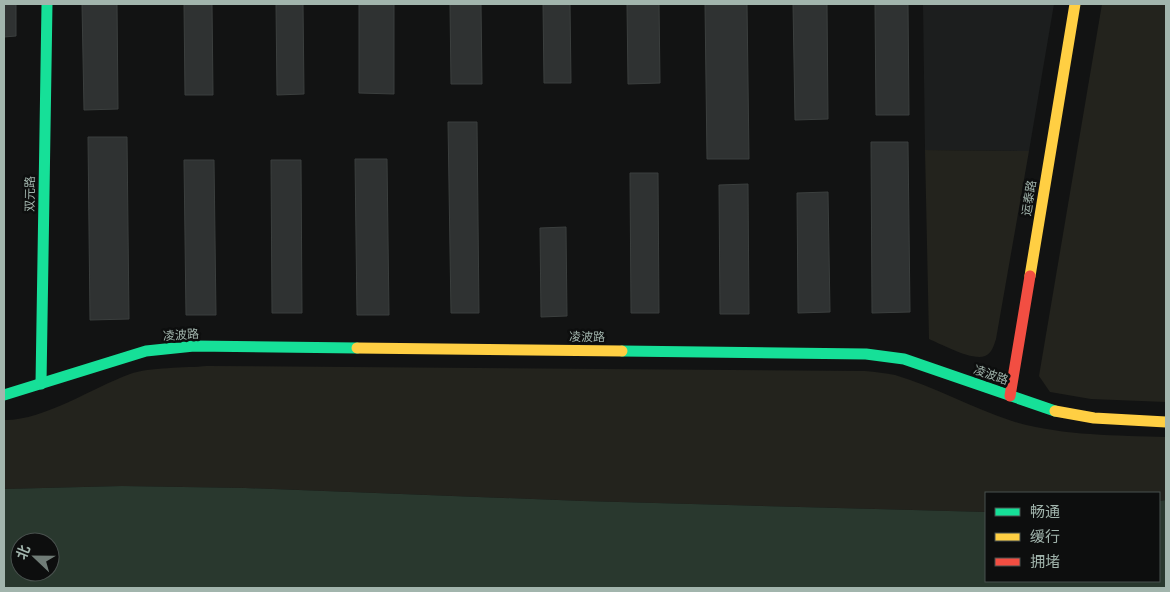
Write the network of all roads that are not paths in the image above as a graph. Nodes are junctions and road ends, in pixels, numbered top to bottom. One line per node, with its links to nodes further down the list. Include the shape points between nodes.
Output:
1 (47, 4): 3 (street, 双元路)
2 (1075, 4): 5 (street, 运泰路)
3 (41, 384): 4 (street, 凌波路); 5 (street, 凌波路, via 146,351 194,346 866,354 904,359)
4 (4, 395)
5 (1010, 396): 6 (street, 凌波路, via 1052,411 1086,417)
6 (1166, 422)

